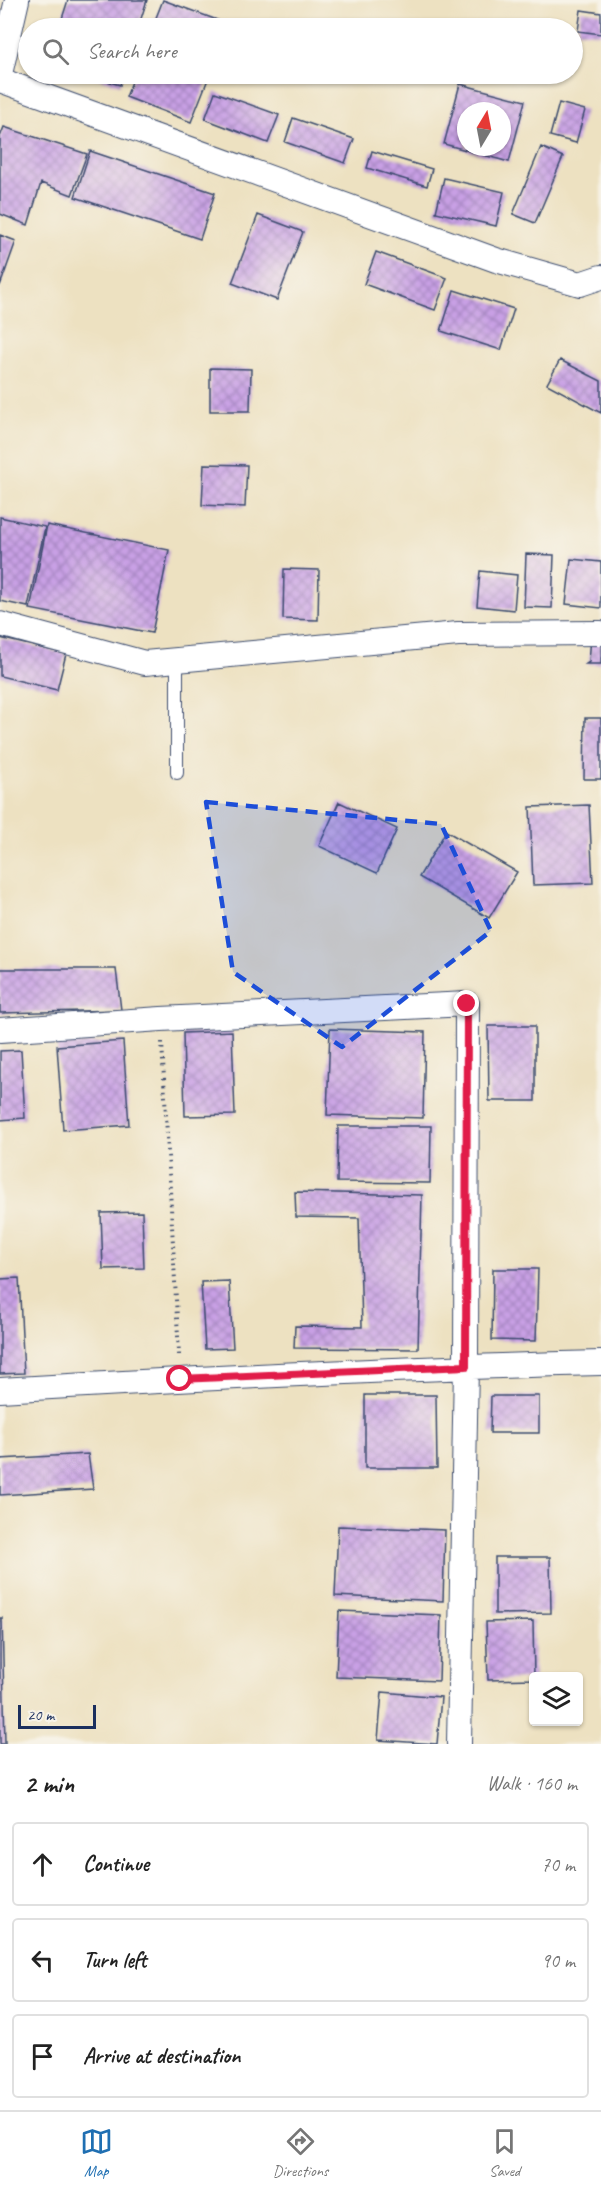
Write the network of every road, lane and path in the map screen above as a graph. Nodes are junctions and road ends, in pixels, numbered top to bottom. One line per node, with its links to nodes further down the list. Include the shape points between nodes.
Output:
1 (17, 0): 2 (street)
2 (0, 74)
3 (0, 80): 4 (street, via 496,260 580,284)
4 (601, 277)
5 (0, 624): 7 (street, via 146,663)
6 (601, 633): 7 (street, via 458,634)
7 (177, 660): 8 (lane)
8 (177, 773)
9 (161, 1019): 10 (street); 12 (street, via 467,1004); 13 (path)
10 (0, 1030)
11 (601, 1363): 12 (street)
12 (466, 1366): 13 (street); 15 (street)
13 (180, 1379): 14 (street)
14 (0, 1390)
15 (459, 1744)

